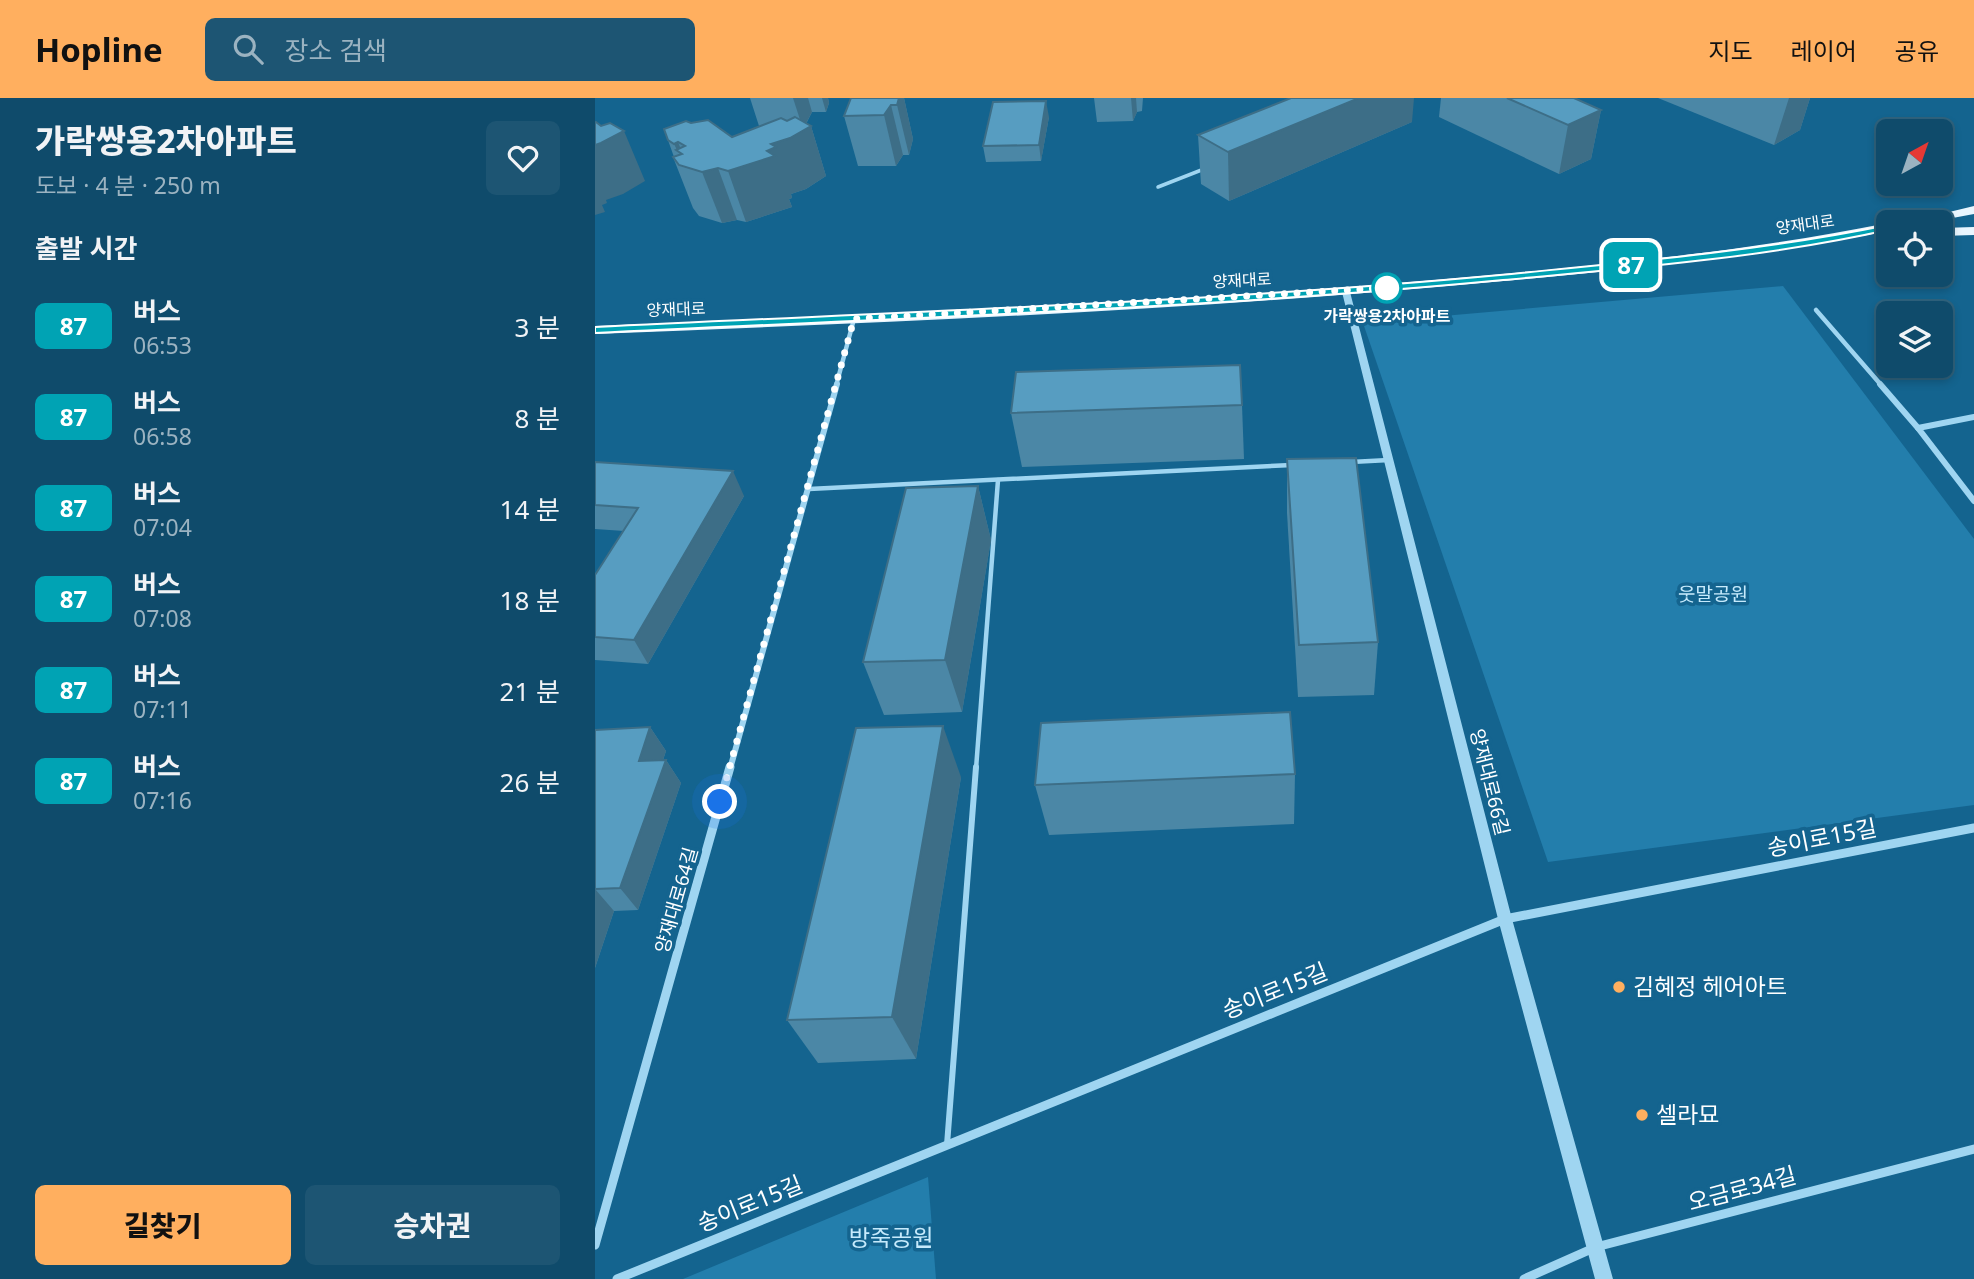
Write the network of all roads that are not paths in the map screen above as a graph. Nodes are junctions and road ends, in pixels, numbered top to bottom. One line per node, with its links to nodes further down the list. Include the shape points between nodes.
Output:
1 (1209, 167): 2 (lane)
2 (1158, 187)
3 (1974, 210): 4 (main road)
4 (1953, 214)
5 (1876, 230): 9 (main road, 양재대로)
6 (1974, 231): 7 (main road)
7 (1953, 232)
8 (1876, 236): 9 (main road)
9 (1839, 238): 10 (main road, 양재대로, via 1641,264)
10 (1346, 292): 12 (main road, 양재대로); 16 (street, 양재대로66길)
11 (1815, 310): 15 (street)
12 (854, 319): 13 (main road, 양재대로); 20 (street, 양재대로64길)
13 (595, 330)
14 (1974, 417): 15 (street)
15 (1918, 428): 21 (street)
16 (1389, 460): 17 (lane); 23 (street, 양재대로66길)
17 (1349, 462)
18 (1295, 464): 19 (lane)
19 (997, 480): 20 (lane); 24 (lane)
20 (809, 489): 26 (street, 양재대로64길)
21 (1974, 501)
22 (1974, 828): 23 (street, 송이로15길)
23 (1505, 919): 24 (street, 송이로15길); 27 (street, 양재대로66길)
24 (947, 1145): 28 (street, 송이로15길)
25 (1974, 1149): 27 (street, 오금로34길)
26 (595, 1245)
27 (1596, 1247): 29 (street, 오금로34길); 30 (street, 양재대로66길)
28 (617, 1279)
29 (1524, 1279)
30 (1604, 1279)

